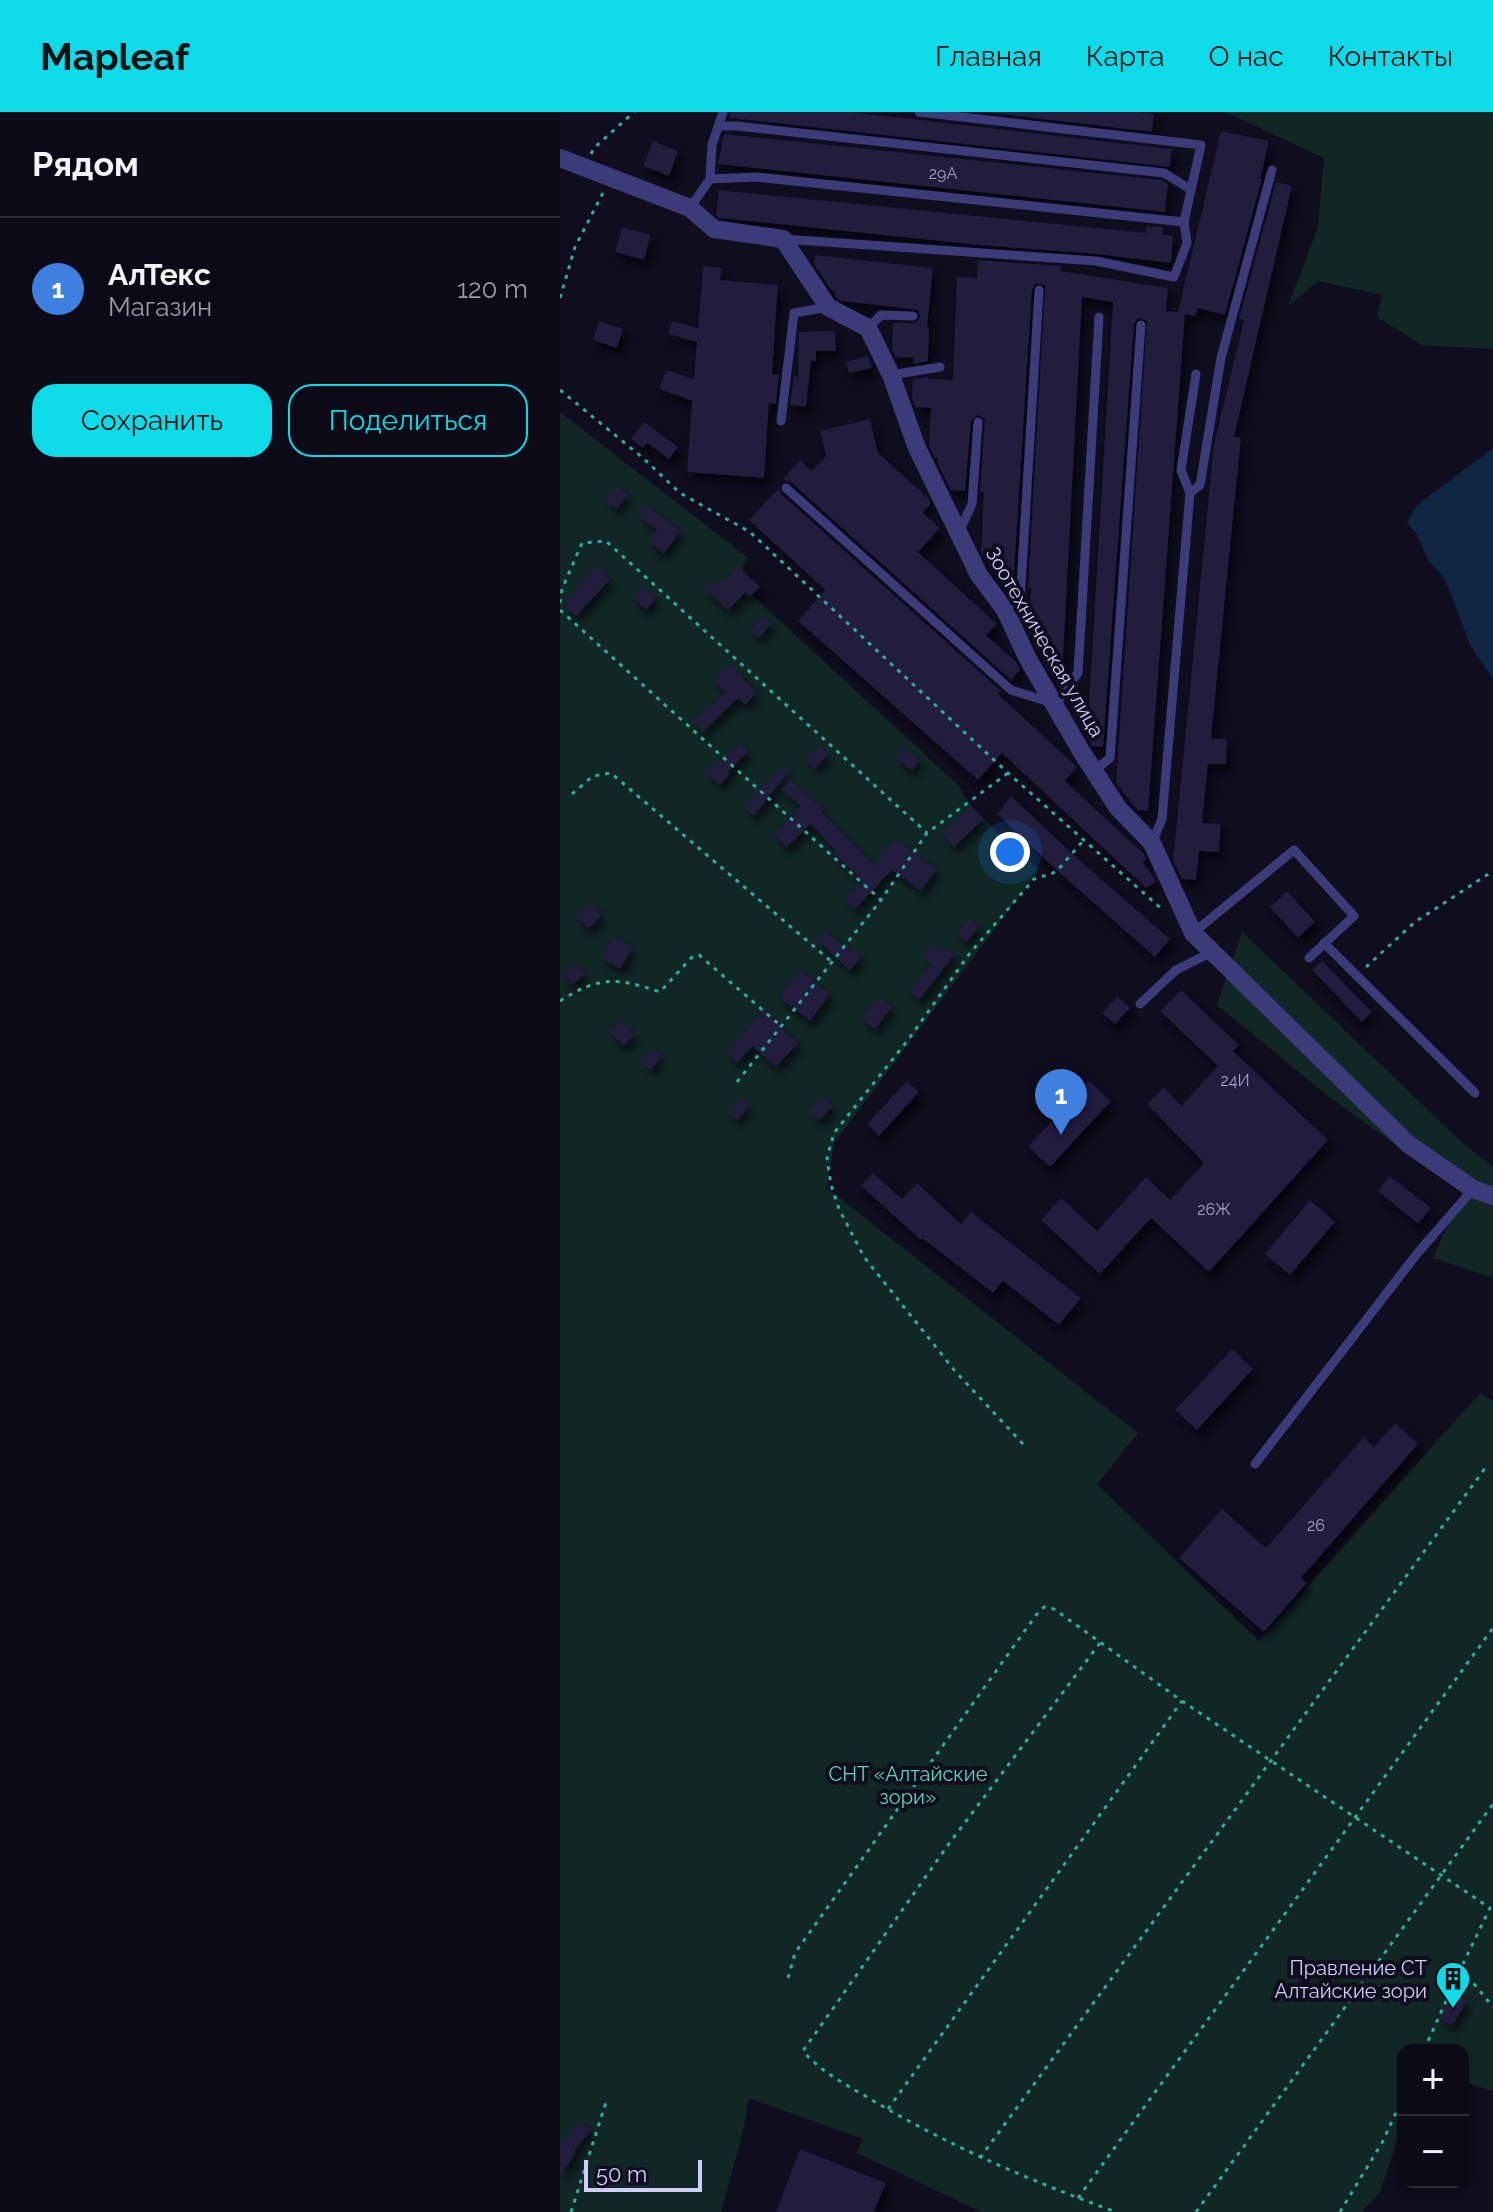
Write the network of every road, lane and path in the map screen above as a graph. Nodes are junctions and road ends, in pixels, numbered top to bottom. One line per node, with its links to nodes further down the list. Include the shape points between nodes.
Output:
1 (634, 112): 6 (path, via 594,148)
2 (723, 112): 4 (lane)
3 (919, 112): 10 (lane, via 1201,145)
4 (719, 126): 9 (lane); 10 (lane, via 1164,173)
5 (560, 158): 6 (street)
6 (586, 168): 8 (street)
7 (1272, 170): 28 (lane, via 1221,358 1200,485)
8 (612, 178): 11 (street); 15 (path, via 575,247)
9 (710, 179): 11 (lane); 12 (lane, via 756,177)
10 (1190, 189): 12 (lane)
11 (690, 208): 13 (street, via 714,229)
12 (1184, 222): 13 (lane, via 1187,243 1174,277 1096,261)
13 (783, 239): 16 (street)
14 (1039, 290): 32 (lane, via 1020,602)
15 (560, 298)
16 (828, 307): 20 (street); 25 (lane, via 794,313)
17 (913, 316): 20 (lane, via 881,315)
18 (1099, 317): 33 (lane, via 1078,673)
19 (1141, 325): 34 (lane, via 1110,758)
20 (868, 328): 23 (street, Зоотехническая улица)
21 (940, 367): 23 (lane)
22 (1196, 374): 28 (lane, via 1181,470)
23 (891, 375): 29 (street, Зоотехническая улица, via 917,448)
24 (560, 390): 35 (path, via 680,493 750,532)
25 (781, 421)
26 (978, 422): 29 (lane, via 972,504)
27 (786, 488): 33 (lane, via 1011,690)
28 (1190, 493): 39 (lane, via 1162,819)
29 (959, 532): 32 (street, Зоотехническая улица, via 979,575)
30 (560, 603): 37 (path, via 582,543 606,541)
31 (560, 610): 41 (path)
32 (1005, 610): 33 (street, Зоотехническая улица)
33 (1056, 704): 34 (street, Зоотехническая улица)
34 (1094, 771): 39 (street, Зоотехническая улица, via 1118,808)
35 (1008, 773): 37 (path); 38 (path)
36 (572, 794): 46 (path, via 593,776 611,773)
37 (927, 833): 41 (path)
38 (1083, 841): 42 (path); 55 (path, via 1056,872 1034,879 970,953 834,1133 827,1158 839,1209 864,1257 955,1371)
39 (1152, 843): 42 (street, Зоотехническая улица)
40 (1493, 871): 47 (path, via 1415,922)
41 (881, 900): 46 (path)
42 (1193, 933): 43 (lane, via 1294,850 1354,916); 44 (street, Зоотехническая улица)
43 (1324, 943): 45 (lane); 47 (lane)
44 (1212, 952): 49 (lane, via 1176,970); 53 (street, Зоотехническая улица, via 1408,1144)
45 (1309, 958)
46 (832, 962): 50 (path)
47 (1356, 975): 52 (lane)
48 (560, 1001): 50 (path, via 601,982 627,981 660,992 699,955)
49 (1140, 1004)
50 (781, 1026): 51 (path)
51 (737, 1082)
52 (1475, 1093)
53 (1473, 1189): 54 (street, Зоотехническая улица); 56 (lane)
54 (1493, 1196)
55 (1023, 1444)
56 (1255, 1464)
57 (1486, 1467): 61 (path)
58 (1493, 1628): 63 (path)
59 (1100, 1643): 60 (path); 66 (path, via 1054,1609 1044,1607 1036,1615 795,1953); 70 (path, via 948,1845 803,2051 816,2067)
60 (1182, 1701): 61 (path); 70 (path)
61 (1270, 1760): 63 (path); 72 (path)
62 (1493, 1804): 64 (path)
63 (1355, 1818): 64 (path); 73 (path)
64 (1439, 1875): 65 (path, via 1490,1908); 76 (path)
65 (1461, 1968): 67 (path); 68 (path)
66 (788, 1978)
67 (1493, 2007)
68 (1427, 2044)
69 (607, 2099): 74 (path)
70 (888, 2109): 72 (path)
71 (1397, 2110): 77 (path)
72 (980, 2158): 73 (path)
73 (1078, 2198): 75 (path)
74 (571, 2212)
75 (1116, 2212)
76 (1196, 2212)
77 (1340, 2212)

